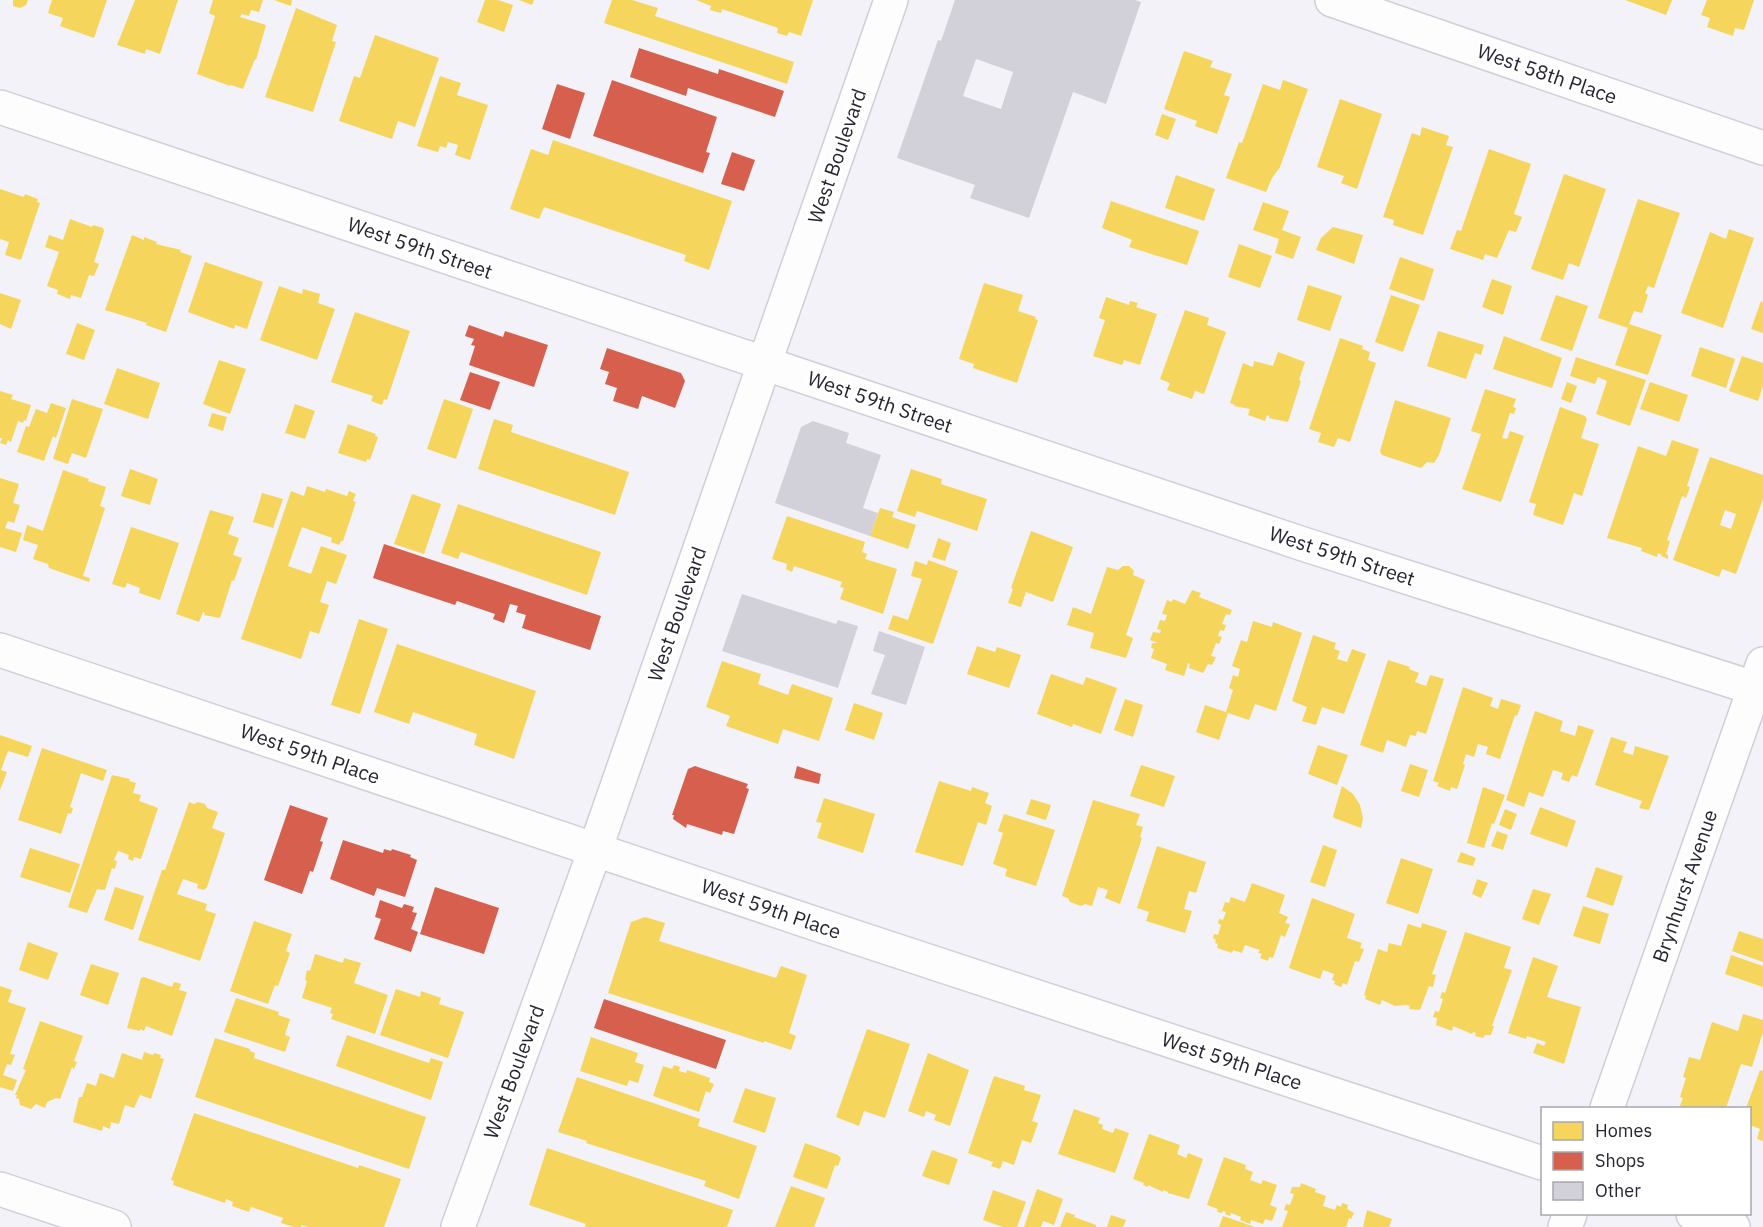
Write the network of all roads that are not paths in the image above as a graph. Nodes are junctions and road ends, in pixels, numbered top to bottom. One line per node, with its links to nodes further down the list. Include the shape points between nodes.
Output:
1 (891, 0): 5 (street, West Boulevard)
2 (1332, 0): 4 (street, West 58th Place)
3 (0, 107): 5 (street, West 59th Street)
4 (1763, 148)
5 (764, 363): 7 (street, West 59th Street, via 1300,543); 8 (street, West Boulevard)
6 (0, 650): 8 (street, West 59th Place)
7 (1760, 681): 9 (street, Brynhurst Avenue)
8 (596, 850): 10 (street, West 59th Place); 14 (street, West Boulevard)
9 (1607, 1107)
10 (1541, 1163)
11 (0, 1189): 13 (street)
12 (1696, 1215): 15 (street)
13 (114, 1227)
14 (458, 1227)
15 (1733, 1227)

